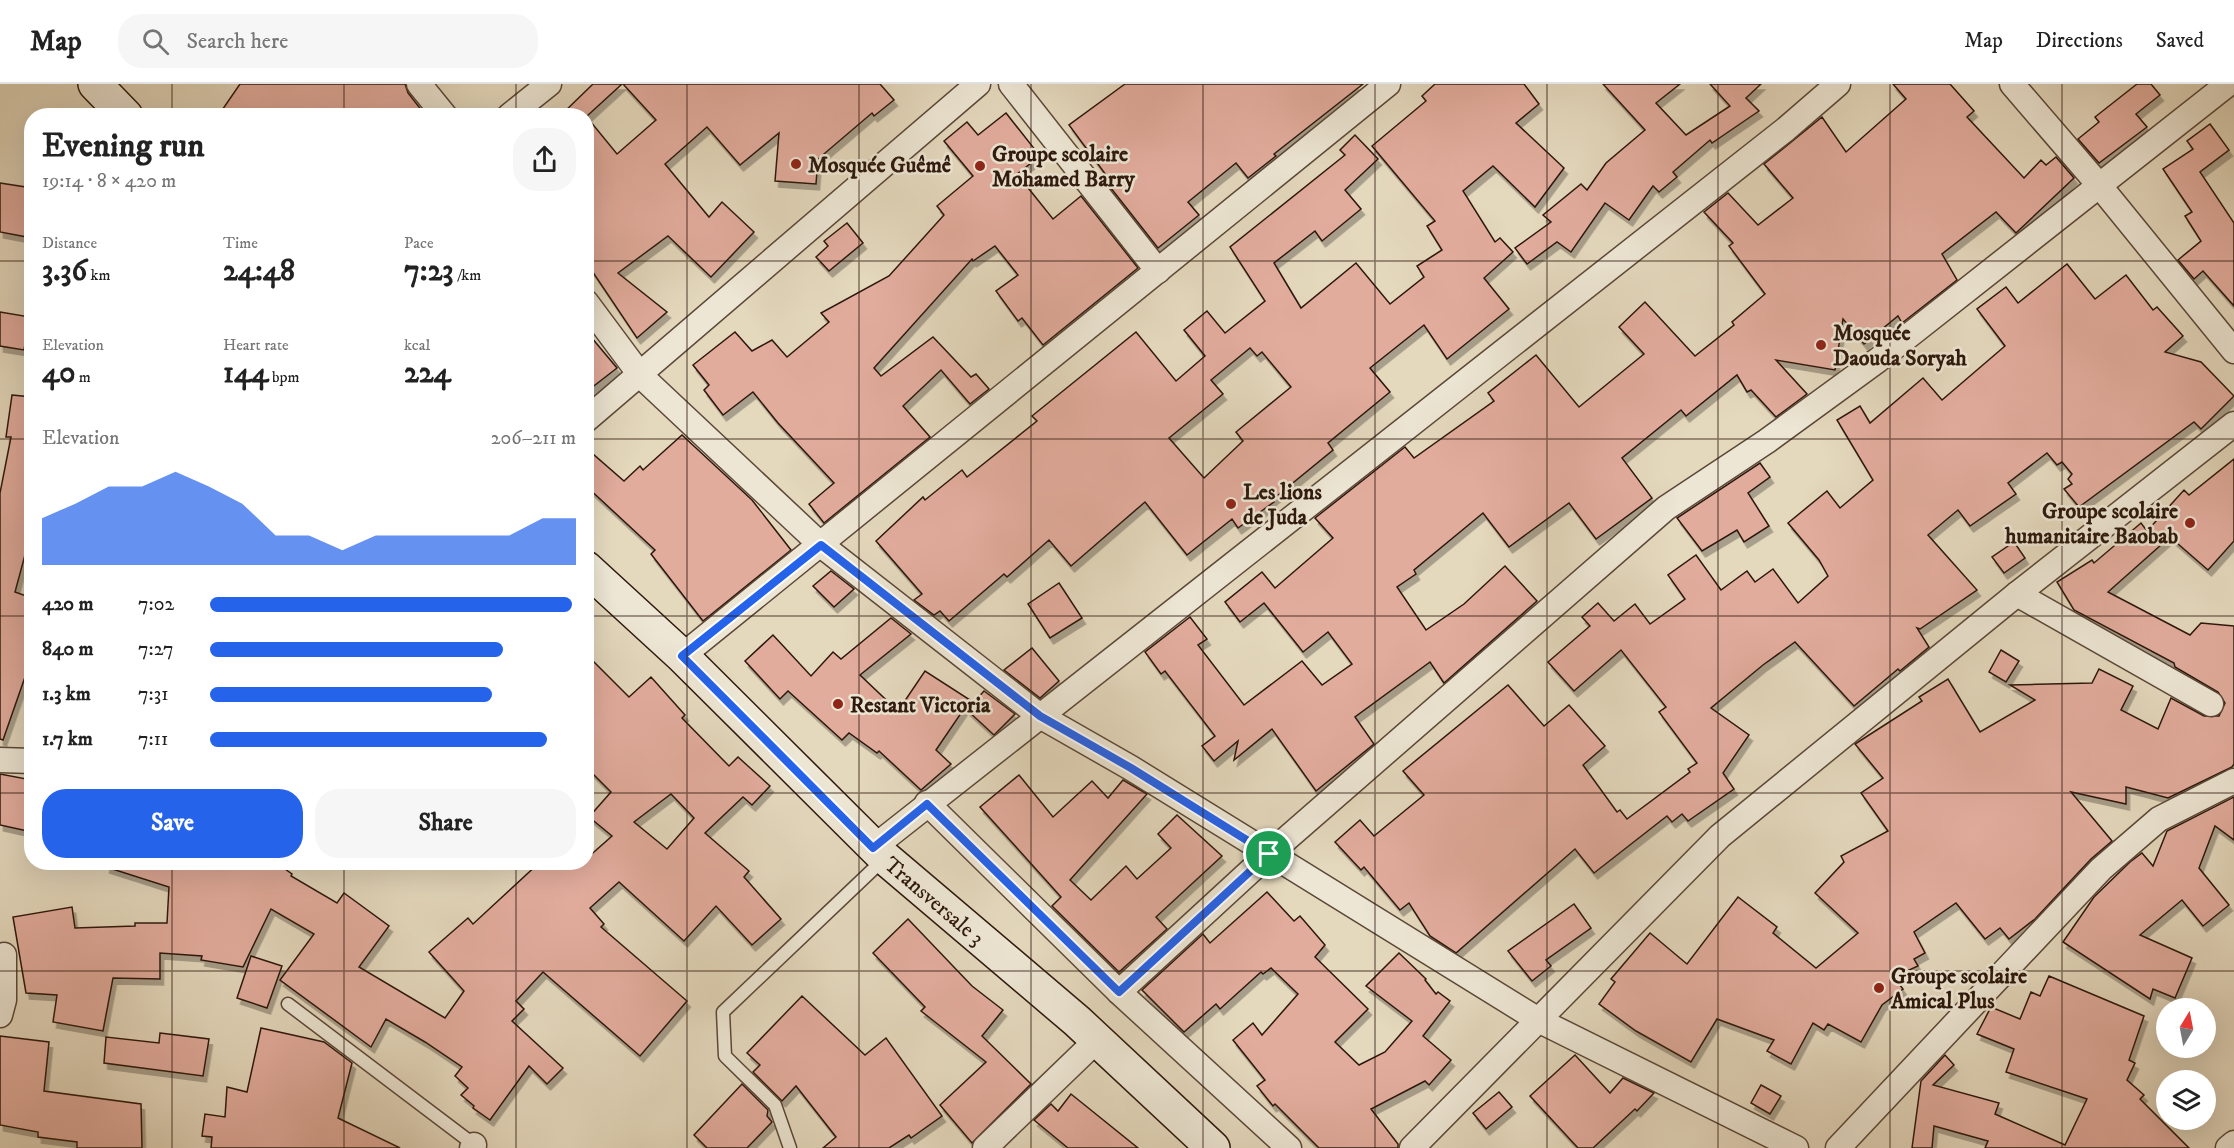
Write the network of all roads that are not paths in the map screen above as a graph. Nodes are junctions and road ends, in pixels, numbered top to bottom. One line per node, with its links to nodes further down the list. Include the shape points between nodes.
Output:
1 (95, 84): 10 (main road)
2 (419, 84): 11 (street)
3 (549, 84): 12 (street)
4 (978, 84): 17 (street)
5 (1011, 84): 14 (street)
6 (1388, 84): 14 (street)
7 (1838, 84): 25 (street)
8 (2012, 84): 13 (street)
9 (2228, 84): 13 (street)
10 (118, 108)
11 (438, 108)
12 (519, 108)
13 (2099, 185): 16 (street); 31 (street, via 1878,360 1666,508)
14 (1158, 271): 20 (street)
15 (594, 313): 17 (street)
16 (2234, 351)
17 (641, 375): 18 (street); 20 (street)
18 (594, 413)
19 (2234, 424): 22 (street)
20 (821, 545): 23 (street); 25 (street)
21 (594, 575): 23 (main road, Transversale 3)
22 (2017, 594): 24 (street); 36 (street, via 1720,836)
23 (682, 656): 30 (main road, Transversale 3)
24 (2211, 704)
25 (1040, 716): 29 (street); 31 (street)
26 (0, 760): 27 (street)
27 (24, 761)
28 (2234, 782): 46 (street, via 2159,819 2101,869)
29 (927, 804): 30 (street); 33 (street)
30 (879, 853): 37 (main road, Transversale 3); 40 (lane, via 723,1012 725,1056 775,1105)
31 (1269, 854): 33 (street); 36 (street)
32 (4, 955): 35 (street)
33 (1119, 992): 43 (street)
34 (288, 1004): 39 (lane)
35 (0, 1015)
36 (1540, 1021): 44 (street); 45 (street)
37 (1097, 1040): 41 (street); 42 (main road, Transversale 3)
38 (2234, 1143): 47 (street)
39 (475, 1147)
40 (790, 1148)
41 (984, 1148)
42 (1213, 1148)
43 (1289, 1148)
44 (1412, 1148)
45 (1796, 1148)
46 (1838, 1148)
47 (2228, 1148)

